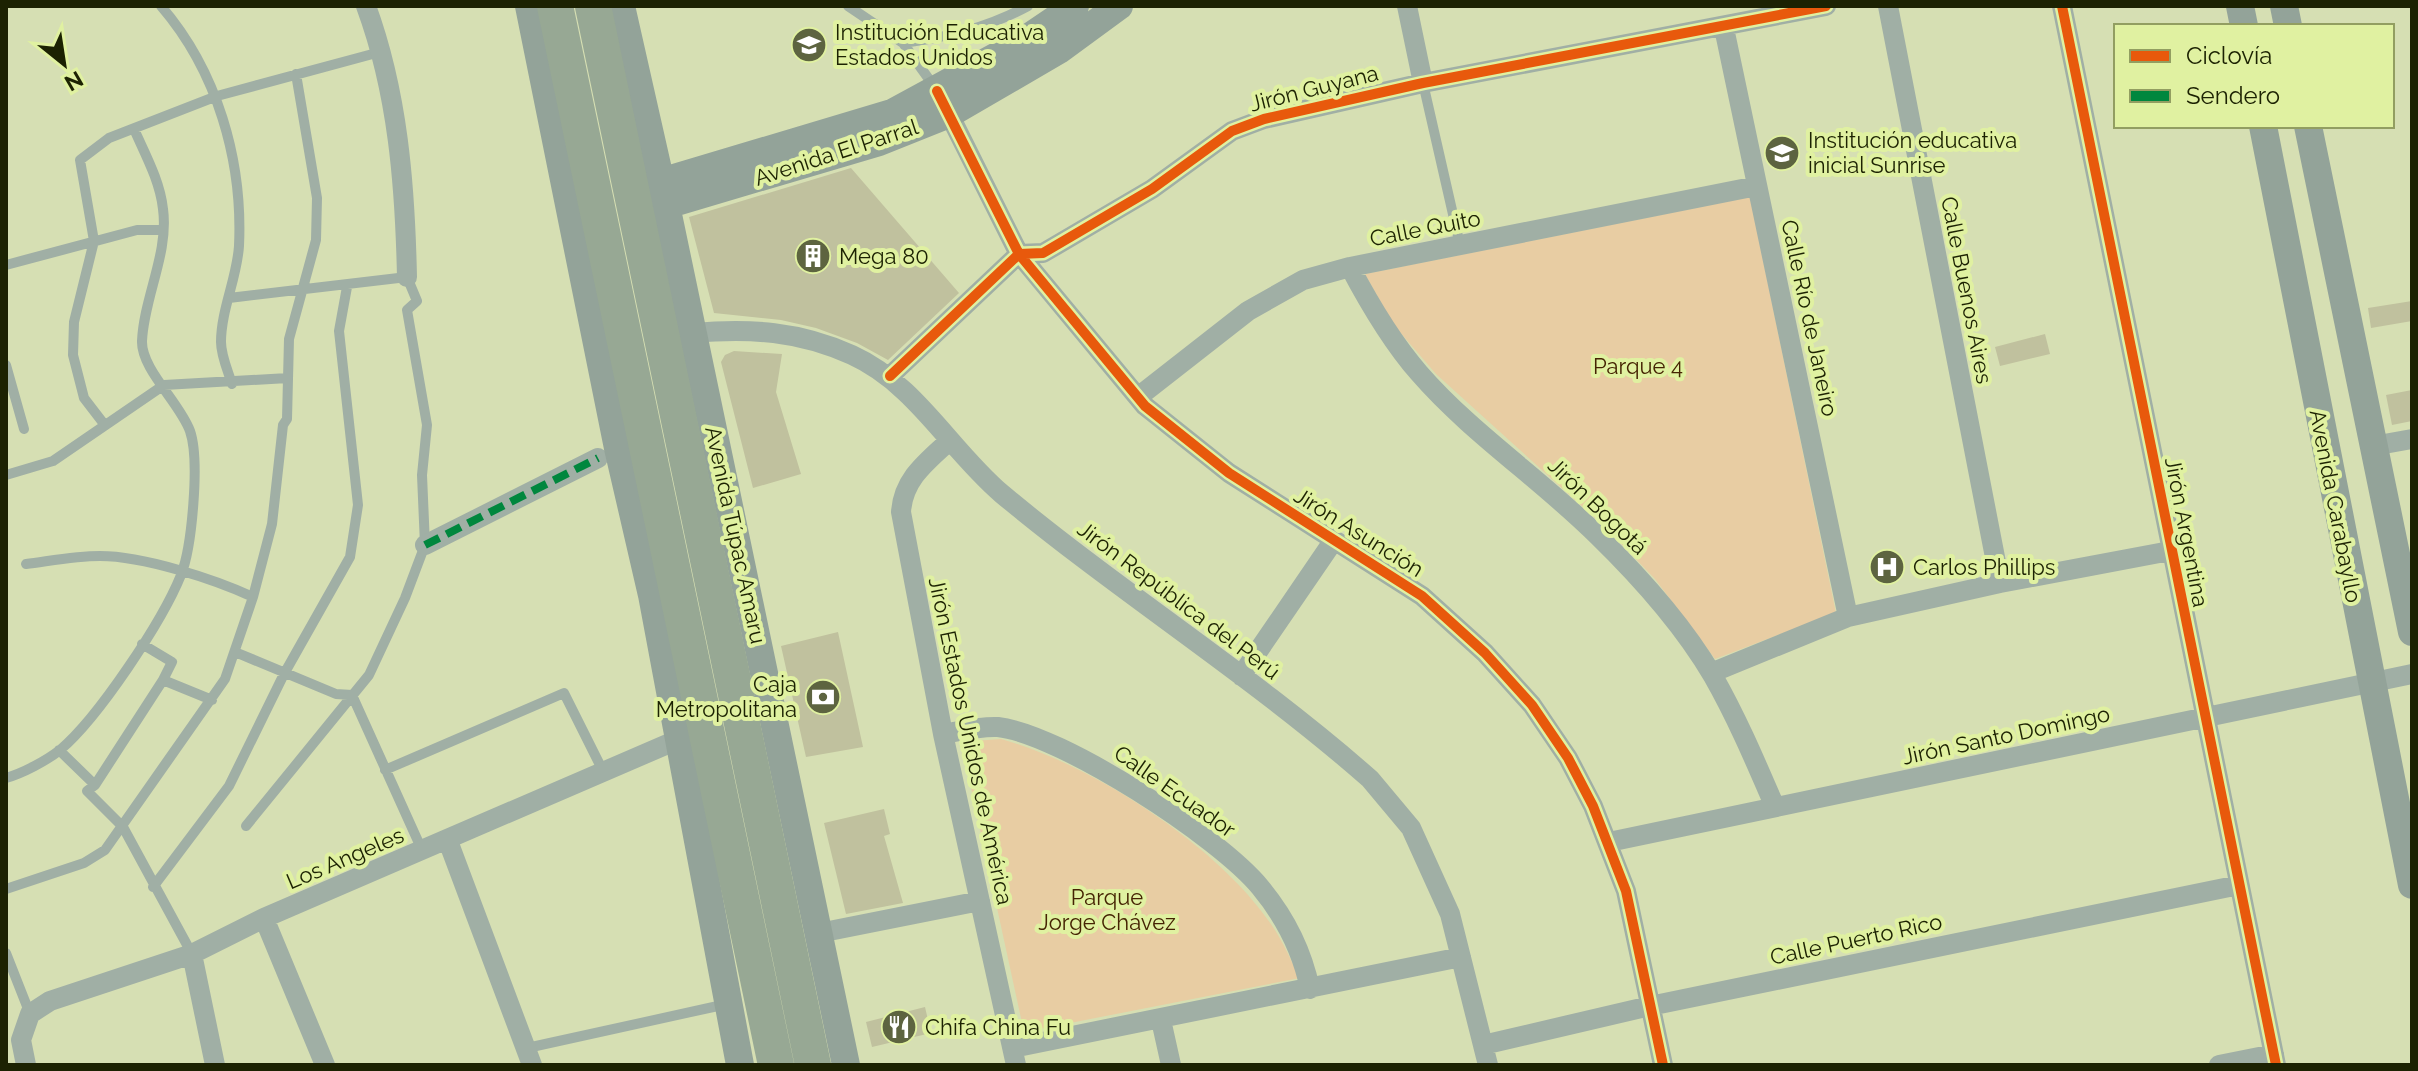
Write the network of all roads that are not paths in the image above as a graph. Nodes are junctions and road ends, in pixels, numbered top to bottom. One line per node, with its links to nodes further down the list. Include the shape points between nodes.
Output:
1 (161, 6): 20 (lane)
2 (366, 6): 17 (street)
3 (529, 6): 72 (main road, via 652,595)
4 (555, 6): 107 (highway)
5 (593, 6): 108 (highway, Avenida Túpac Amaru)
6 (621, 6): 26 (main road, Avenida Túpac Amaru)
7 (848, 6): 16 (lane)
8 (1028, 6): 16 (lane, via 957,36)
9 (1075, 6): 21 (main road, Avenida El Parral)
10 (1119, 6): 21 (main road, Avenida El Parral, via 1059,50)
11 (1407, 6): 19 (street)
12 (1826, 6): 15 (street, Jirón Guyana)
13 (1888, 6): 56 (street, Calle Buenos Aires)
14 (2062, 6): 53 (street, Jirón Argentina)
15 (1724, 28): 19 (street, Jirón Guyana); 25 (street, Calle Río de Janeiro)
16 (903, 43): 21 (lane)
17 (380, 52): 18 (lane); 33 (street, via 402,165)
18 (296, 74): 20 (lane); 35 (lane, via 317,198 316,240)
19 (1423, 83): 29 (lane); 30 (street, Jirón Guyana, via 1275,116 1232,131 1152,189 1043,253)
20 (217, 96): 24 (lane); 36 (lane, via 238,197 239,248)
21 (943, 102): 26 (main road, Avenida El Parral, via 892,113); 30 (street, Jirón Asunción)
22 (2263, 128): 67 (main road, Avenida Carabayllo)
23 (2308, 128): 48 (main road)
24 (134, 129): 27 (lane, via 156,179); 28 (lane, via 109,138 80,160)
25 (1757, 186): 29 (street, Calle Quito); 58 (street, Calle Río de Janeiro)
26 (664, 194): 37 (main road, Avenida Túpac Amaru)
27 (163, 230): 28 (lane, via 137,230); 42 (lane, via 142,343 145,359)
28 (94, 241): 31 (lane); 44 (lane, via 74,322 73,355 84,398)
29 (1460, 245): 32 (street, Calle Quito)
30 (1019, 254): 39 (street, Jirón Guyana); 43 (street, Jirón Asunción)
31 (6, 265)
32 (1350, 267): 43 (street, Calle Quito, via 1303,280 1248,311); 62 (street, Jirón Bogotá, via 1380,324 1420,374 1597,535 1647,587)
33 (407, 277): 34 (lane); 52 (lane, via 417,301 407,310 427,425 422,475)
34 (347, 287): 35 (lane); 63 (lane, via 339,331 358,505 350,557)
35 (303, 292): 36 (lane); 40 (lane, via 289,339)
36 (229, 298): 41 (lane, via 221,346)
37 (693, 333): 39 (street, Jirón República del Perú, via 763,329 807,338); 90 (main road, Avenida Túpac Amaru)
38 (6, 365): 45 (lane)
39 (890, 376): 47 (street, Jirón República del Perú)
40 (288, 378): 41 (lane); 57 (lane, via 272,524)
41 (232, 384): 42 (lane)
42 (164, 385): 44 (lane); 55 (lane, via 190,431 194,460 193,508)
43 (1138, 397): 51 (street, Jirón Asunción, via 1229,473)
44 (104, 424): 50 (lane, via 53,461)
45 (24, 429)
46 (2412, 439): 48 (street)
47 (948, 442): 65 (street, Jirón República del Perú, via 1042,527); 71 (street, Jirón Estados Unidos de América, via 916,471 902,496 901,512)
48 (2373, 446): 59 (main road)
49 (598, 458): 52 (street)
50 (6, 475)
51 (1334, 540): 65 (street); 82 (street, Jirón Asunción, via 1422,596 1485,653 1532,705 1568,758)
52 (425, 545): 68 (lane, via 384,648)
53 (2170, 551): 56 (street); 70 (street, Jirón Argentina)
54 (26, 564): 55 (lane, via 111,556)
55 (182, 574): 57 (lane, via 200,574); 60 (lane)
56 (2000, 583): 58 (street)
57 (253, 597): 61 (lane)
58 (1848, 617): 62 (street)
59 (2412, 632)
60 (142, 644): 66 (lane, via 172,662); 73 (lane)
61 (235, 652): 63 (lane); 69 (lane)
62 (1711, 673): 78 (street, Jirón Bogotá)
63 (284, 674): 68 (lane); 86 (lane, via 229,786)
64 (2412, 674): 67 (street, Jirón Santo Domingo)
65 (1241, 676): 93 (street, Jirón República del Perú, via 1370,779 1411,828 1450,914)
66 (163, 680): 69 (lane); 77 (lane)
67 (2370, 684): 70 (street, Jirón Santo Domingo); 85 (main road, Avenida Carabayllo)
68 (352, 695): 74 (lane); 79 (lane)
69 (212, 700): 80 (lane)
70 (2205, 719): 78 (street, Jirón Santo Domingo); 84 (street, Jirón Argentina)
71 (943, 734): 88 (street, Jirón Estados Unidos de América); 94 (street, Calle Ecuador, via 997,727 1040,738 1089,761 1221,850 1283,918 1303,957)
72 (677, 740): 75 (street, Los Angeles); 95 (main road)
73 (59, 750): 76 (lane); 77 (lane)
74 (385, 770): 75 (lane, via 564,693); 83 (lane)
75 (604, 773): 81 (street, Los Angeles)
76 (6, 778)
77 (95, 785): 80 (lane, via 87,791)
78 (1775, 807): 82 (street, Jirón Santo Domingo)
79 (246, 826)
80 (123, 827): 86 (lane); 87 (lane, via 105,850 84,863)
81 (448, 841): 83 (street, Los Angeles); 100 (street)
82 (1609, 842): 96 (street, Jirón Asunción, via 1626,891)
83 (423, 851): 89 (street, Los Angeles)
84 (2239, 885): 96 (street, Calle Puerto Rico); 102 (street, Jirón Argentina)
85 (2412, 885)
86 (153, 887): 92 (lane)
87 (6, 889)
88 (980, 901): 90 (street); 101 (street, Jirón Estados Unidos de América)
89 (264, 918): 92 (street, Los Angeles); 105 (street)
90 (819, 933): 109 (main road, Avenida Túpac Amaru)
91 (6, 953): 97 (lane)
92 (192, 954): 97 (street, Los Angeles, via 50,1001); 104 (street)
93 (1461, 957): 94 (street); 99 (street, Jirón República del Perú)
94 (1310, 989): 98 (street)
95 (729, 1004): 100 (lane); 106 (main road)
96 (1650, 1006): 99 (street, Calle Puerto Rico); 111 (street, Jirón Asunción)
97 (30, 1014): 103 (street, via 21,1040)
98 (1161, 1020): 101 (street); 110 (street)
99 (1485, 1055)
100 (530, 1057)
101 (1014, 1057)
102 (2275, 1060): 112 (street)
103 (26, 1065)
104 (215, 1065)
105 (325, 1065)
106 (740, 1065)
107 (776, 1065)
108 (813, 1065)
109 (846, 1065)
110 (1171, 1065)
111 (1663, 1065)
112 (2219, 1065)

